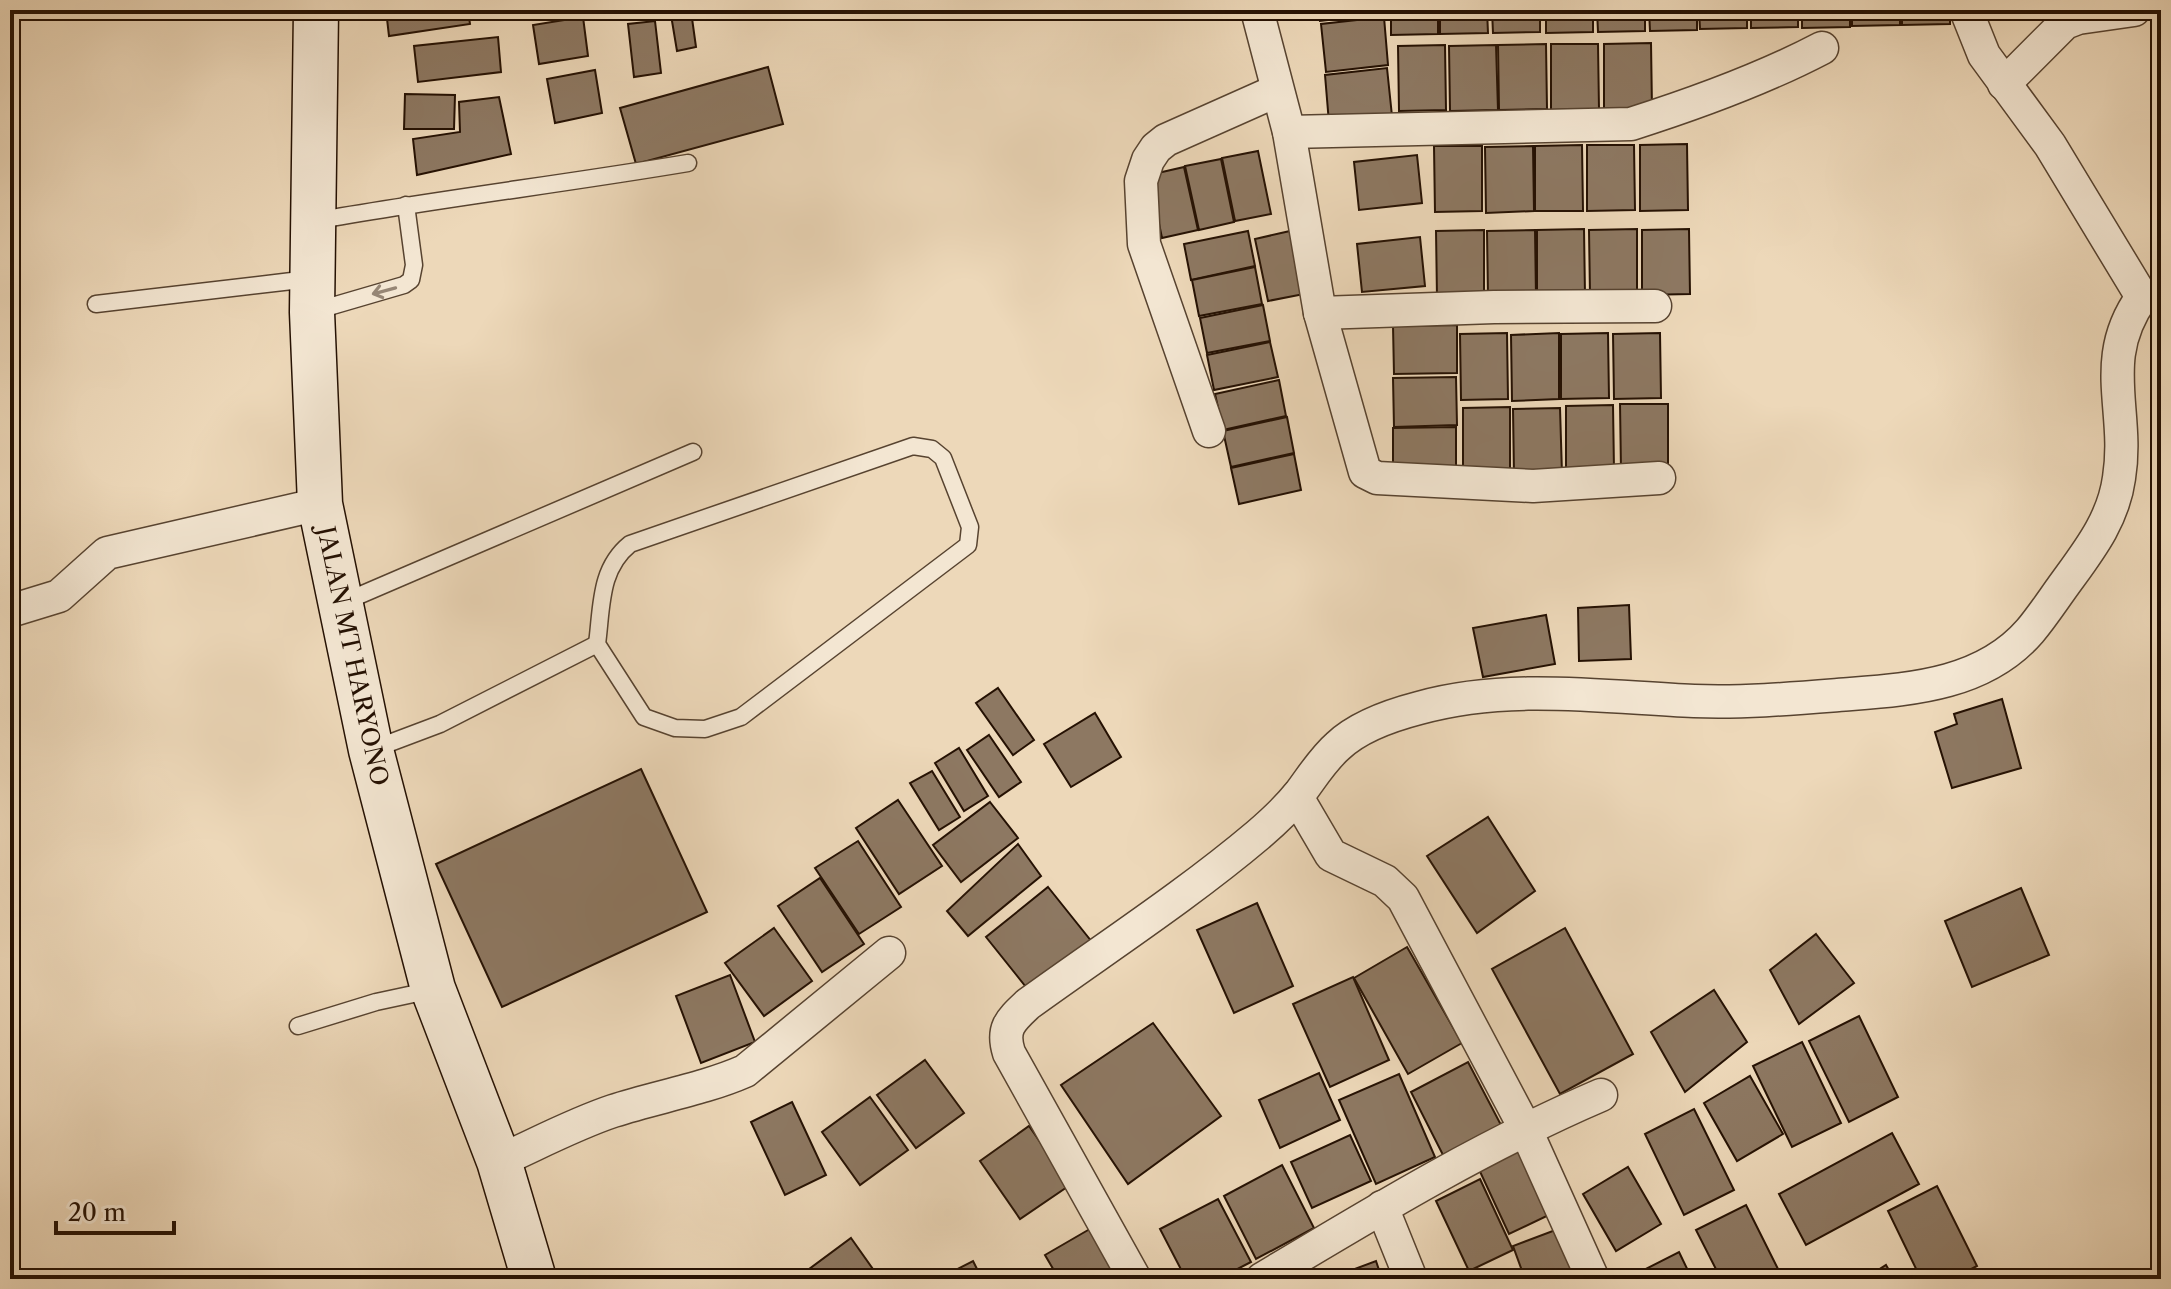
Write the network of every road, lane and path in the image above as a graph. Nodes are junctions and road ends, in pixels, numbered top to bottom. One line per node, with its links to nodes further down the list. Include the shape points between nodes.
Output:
1 (316, 10): 11 (main road, JALAN MT HARYONO)
2 (1257, 10): 7 (street)
3 (1966, 10): 6 (street, via 1984,55)
4 (2134, 10): 6 (street, via 2065,23)
5 (1822, 48): 8 (street, via 1780,70 1631,124)
6 (2009, 79): 13 (street)
7 (1276, 91): 8 (street); 17 (street, via 1166,140 1148,160 1141,181 1144,244)
8 (1289, 132): 16 (street)
9 (688, 163): 10 (lane)
10 (406, 205): 11 (lane); 12 (lane, one-way to 12, via 411,280)
11 (312, 221): 12 (main road, JALAN MT HARYONO)
12 (312, 296): 14 (lane, via 292,281); 20 (main road, JALAN MT HARYONO)
13 (2154, 296): 25 (street, via 2129,316 2120,341 2120,463 2112,511 2030,631 1981,669 1921,687 1811,697 1699,701 1509,694 1453,701 1417,708 1341,742)
14 (96, 304)
15 (1655, 306): 16 (street)
16 (1320, 313): 19 (street, via 1361,466 1371,477 1533,486)
17 (1209, 431)
18 (693, 452): 21 (lane)
19 (1659, 478)
20 (320, 504): 21 (main road, JALAN MT HARYONO); 22 (street, via 107,553 59,596)
21 (339, 604): 24 (main road, JALAN MT HARYONO)
22 (10, 611)
23 (597, 644): 23 (lane, via 644,717 675,728 705,729 741,717 968,545 970,527 943,458 932,449 913,446 630,544 607,572); 24 (lane, via 440,724)
24 (371, 750): 27 (main road, JALAN MT HARYONO)
25 (1297, 797): 30 (street, via 1331,855 1385,881 1403,898); 34 (street, via 1259,834 1028,1004 1008,1026 1009,1053)
26 (889, 953): 31 (street, via 745,1071 610,1112)
27 (433, 989): 28 (lane); 31 (main road, JALAN MT HARYONO)
28 (298, 1026)
29 (1601, 1095): 30 (street)
30 (1525, 1128): 32 (street); 37 (street)
31 (499, 1161): 33 (main road, JALAN MT HARYONO)
32 (1382, 1207): 35 (street); 36 (street)
33 (534, 1279)
34 (1135, 1279)
35 (1262, 1279)
36 (1411, 1279)
37 (1593, 1279)

